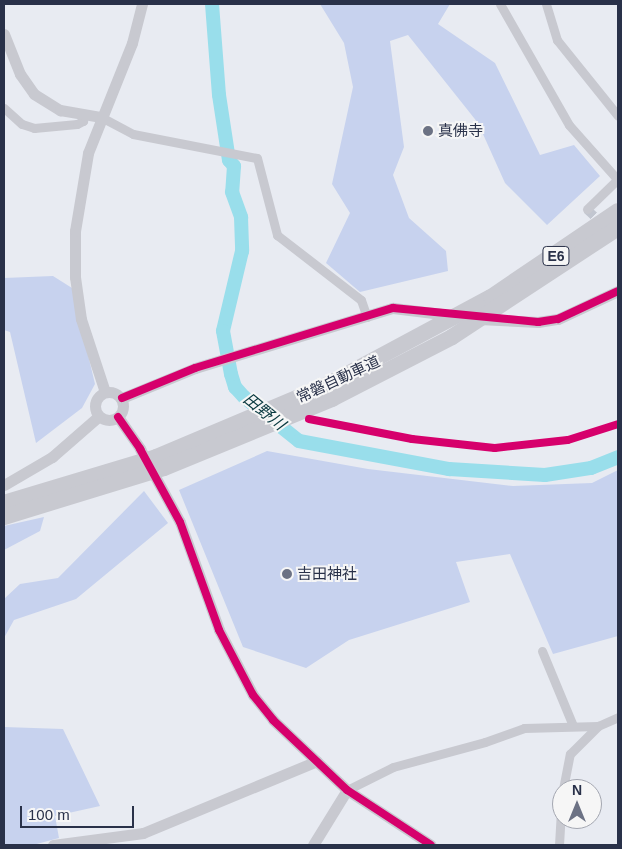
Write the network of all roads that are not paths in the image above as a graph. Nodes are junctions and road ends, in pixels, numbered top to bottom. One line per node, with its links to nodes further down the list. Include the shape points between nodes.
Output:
1 (142, 4): 8 (street, via 129,51)
2 (500, 4): 9 (street, via 569,125)
3 (546, 4): 7 (street, via 557,40)
4 (4, 34): 6 (street, via 20,74 34,94 60,110)
5 (4, 108): 6 (street, via 22,124 34,128 77,124 82,121)
6 (83, 114): 8 (street)
7 (618, 116)
8 (101, 117): 15 (street, via 133,134 257,158 276,235 361,300); 16 (street, via 80,188 75,231 75,278 81,319)
9 (618, 179): 10 (street)
10 (587, 209)
11 (618, 211): 14 (highway, 常磐自動車道 / E6)
12 (618, 228): 14 (highway, 常磐自動車道 / E6)
13 (618, 291): 15 (street, via 558,319 538,322 393,308)
14 (495, 303): 21 (highway, 常磐自動車道 / E6, via 452,337 340,395 237,440 93,492)
15 (367, 316): 17 (street, via 248,351)
16 (105, 392): 17 (street, via 113,392); 18 (street, via 98,396 95,404)
17 (122, 398): 19 (street, via 124,406)
18 (99, 416): 19 (street, via 110,420); 20 (street, via 52,457)
19 (118, 417): 26 (street, via 180,522 219,630 253,695 273,720)
20 (4, 486)
21 (7, 509)
22 (542, 651): 24 (street)
23 (618, 717): 25 (street)
24 (573, 726): 25 (street); 28 (street, via 524,728 486,742 393,767)
25 (598, 726): 27 (street, via 570,754)
26 (317, 761): 28 (street); 30 (street, via 152,830)
27 (565, 779)
28 (346, 790): 31 (street); 32 (street)
29 (560, 829): 33 (street)
30 (52, 845)
31 (313, 845)
32 (430, 845)
33 (559, 845)

